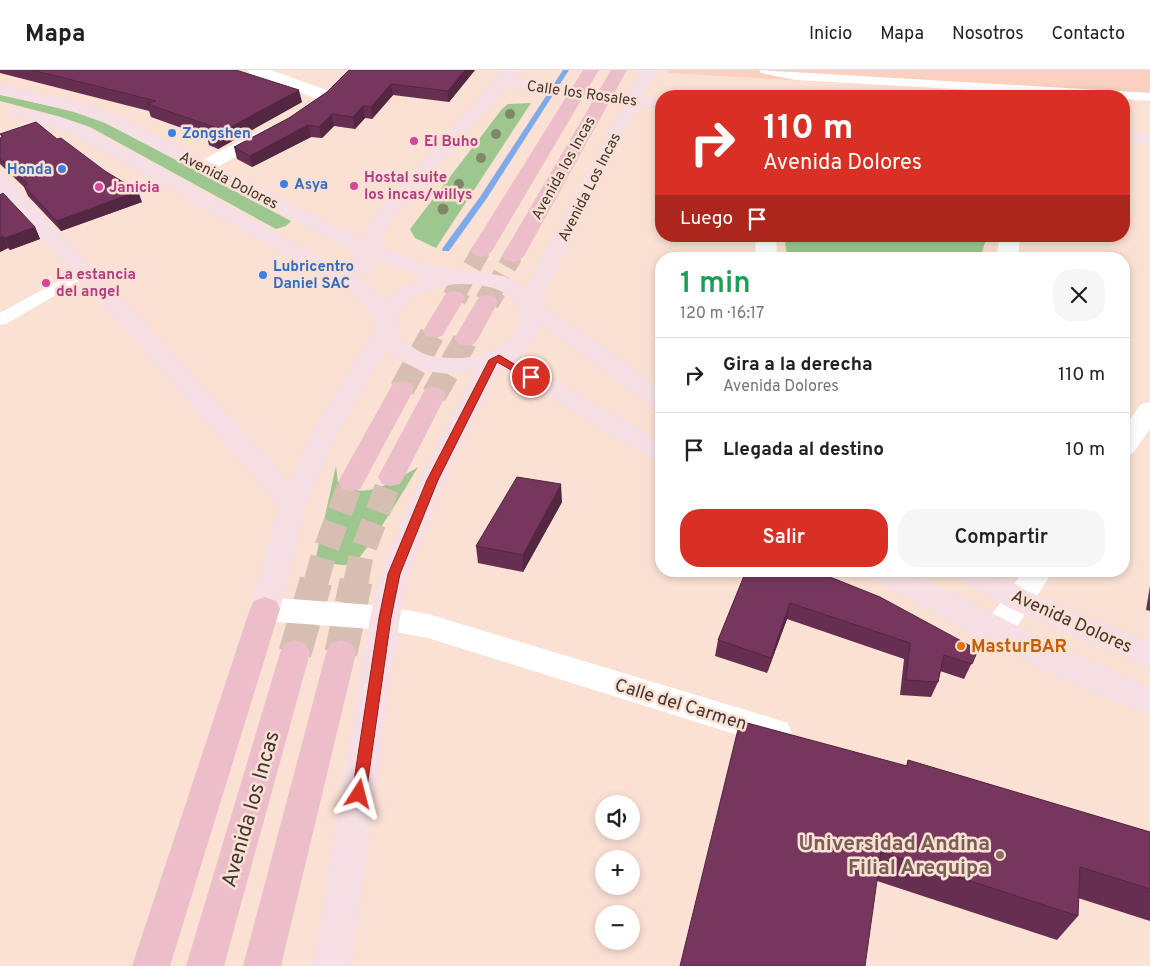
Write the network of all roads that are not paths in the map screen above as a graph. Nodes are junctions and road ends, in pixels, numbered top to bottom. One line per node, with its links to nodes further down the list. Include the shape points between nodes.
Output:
1 (256, 70): 10 (street)
2 (592, 70): 24 (main road, Avenida Los Incas)
3 (648, 70): 7 (main road, Avenida Los Incas)
4 (765, 70): 9 (lane, via 795,76)
5 (507, 76): 7 (main road, Calle los Rosales, via 542,87); 21 (main road)
6 (338, 83): 10 (street)
7 (621, 87): 13 (main road, Calle los Rosales); 25 (main road, Avenida los Incas); 30 (main road, Avenida Los Incas)
8 (0, 89): 19 (main road, Avenida Dolores, via 80,108 111,119)
9 (1032, 90)
10 (326, 96): 14 (street)
11 (1130, 96): 12 (lane)
12 (1150, 97)
13 (655, 101)
14 (310, 107)
15 (0, 108): 27 (main road, Avenida Dolores, via 81,131)
16 (287, 122): 19 (street)
17 (1130, 138): 18 (main road)
18 (1150, 139)
19 (203, 167): 22 (main road, Avenida Dolores)
20 (0, 181): 26 (main road)
21 (382, 219): 22 (main road, via 356,227); 23 (main road)
22 (328, 230): 23 (main road, Avenida Dolores)
23 (367, 250): 27 (main road); 28 (main road, Avenida Dolores, via 424,270)
24 (481, 252)
25 (514, 256)
26 (84, 272): 31 (lane); 44 (main road)
27 (360, 288): 32 (main road, Avenida Dolores, via 374,302)
28 (455, 288): 30 (main road, via 480,278 501,282 518,291); 32 (main road, via 436,280 417,287 390,307); 33 (main road)
29 (487, 302): 34 (main road)
30 (530, 305): 35 (main road, via 532,321 528,334 516,347); 38 (main road)
31 (0, 320)
32 (386, 325): 35 (main road, via 394,346 413,359 438,365 466,366); 44 (main road, via 322,438)
33 (434, 332)
34 (466, 339)
35 (496, 359): 41 (main road); 50 (main road, via 432,480 394,574)
36 (402, 389): 43 (main road)
37 (434, 395): 42 (main road)
38 (655, 396)
39 (1150, 410): 40 (street)
40 (1130, 433)
41 (655, 450)
42 (391, 477)
43 (351, 482)
44 (293, 504): 49 (main road)
45 (893, 577): 51 (main road)
46 (979, 577): 48 (main road, Avenida Dolores)
47 (1034, 577): 48 (street)
48 (1019, 600): 51 (street); 54 (main road, Avenida Dolores)
49 (264, 609): 50 (street, Calle del Carmen); 57 (main road)
50 (385, 618): 56 (street, Calle del Carmen, via 428,626); 60 (main road)
51 (996, 632): 55 (main road)
52 (295, 652): 58 (main road, Avenida los Incas)
53 (341, 652): 59 (main road)
54 (1150, 655)
55 (1150, 701)
56 (799, 740)
57 (150, 966)
58 (205, 966)
59 (262, 966)
60 (332, 966)

